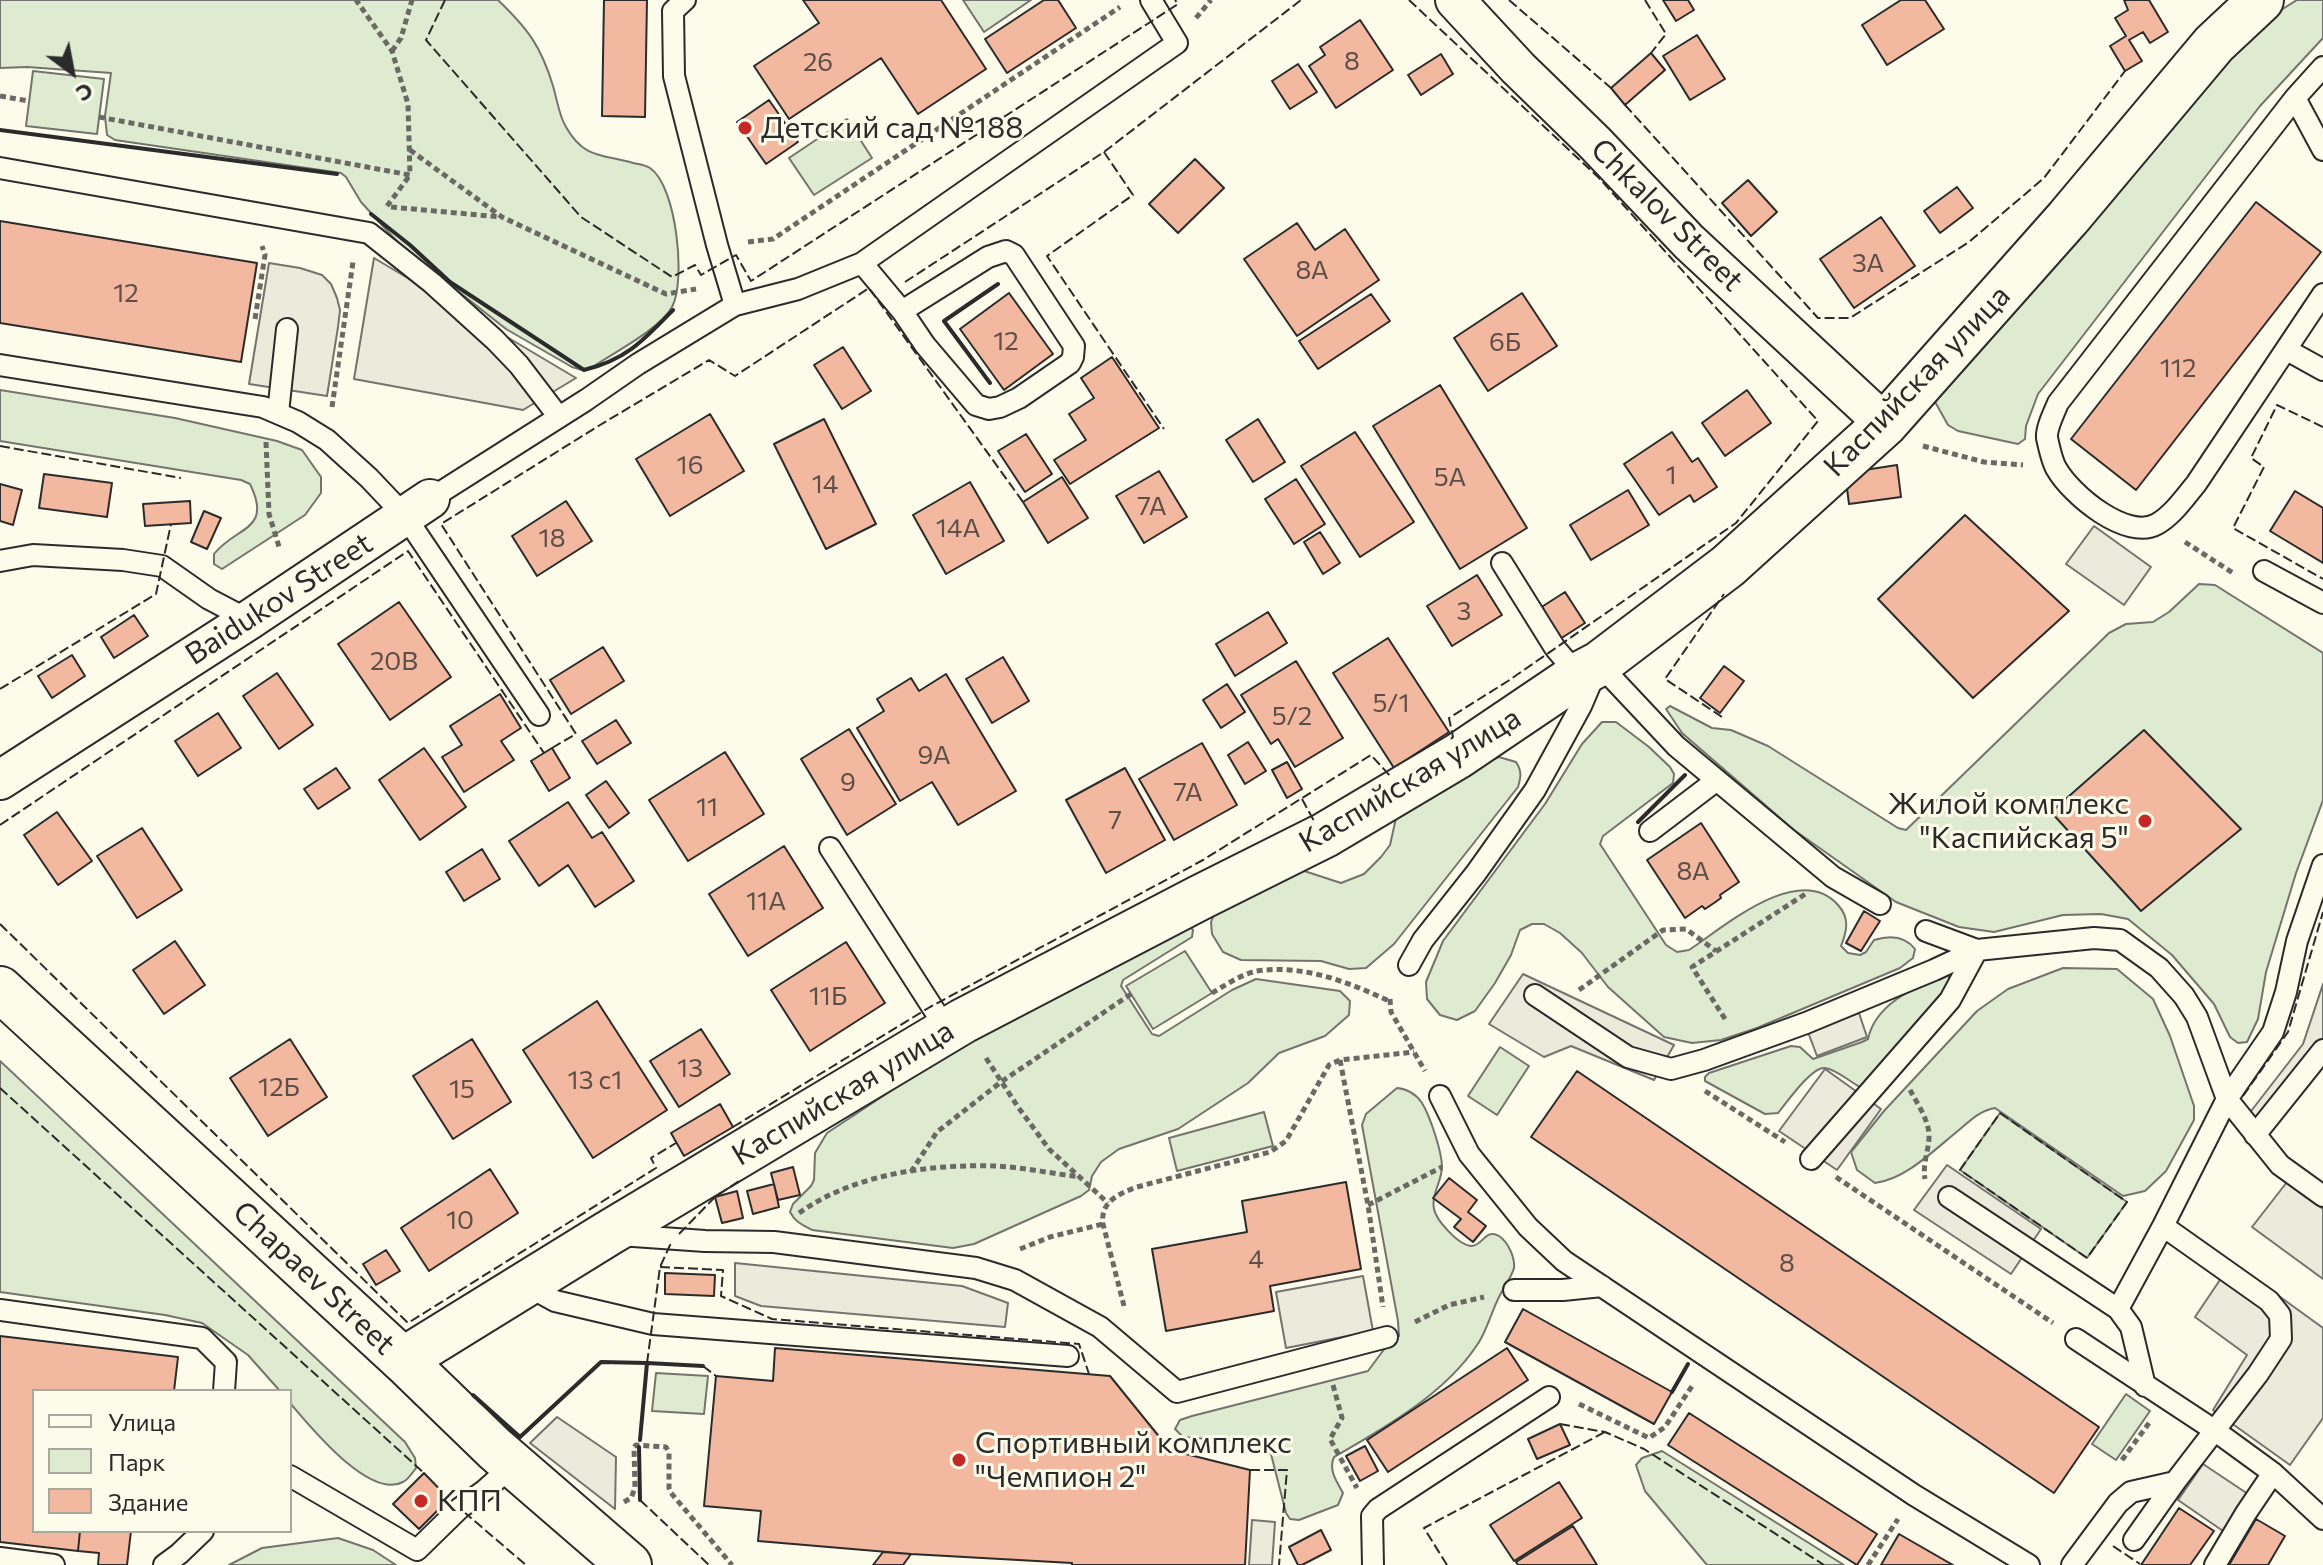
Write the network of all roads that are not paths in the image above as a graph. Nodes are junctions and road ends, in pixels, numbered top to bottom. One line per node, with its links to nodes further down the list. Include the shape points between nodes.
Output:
1 (685, 0): 11 (lane, via 673,11 674,76)
2 (1151, 0): 9 (lane, Baidukov Street, via 1177,43)
3 (1455, 0): 19 (street, Chkalov Street, via 1689,242)
4 (2261, 0): 19 (street, Каспийская улица, via 2214,44 2068,218)
5 (2323, 67): 6 (lane)
6 (2295, 98): 7 (lane); 14 (lane, via 2058,403 2046,436 2056,468 2097,510 2116,521 2137,529 2157,524 2196,484)
7 (2323, 150)
8 (0, 168): 18 (lane, via 369,233 495,340)
9 (862, 263): 11 (lane, Baidukov Street, via 798,289); 12 (lane)
10 (2323, 294): 14 (lane)
11 (735, 305): 18 (lane, Baidukov Street)
12 (902, 311): 12 (lane, via 976,405 989,409 1019,398 1073,357 1074,346 1014,255 1006,251)
13 (287, 329): 17 (lane)
14 (2287, 350): 16 (lane)
15 (0, 365): 17 (lane)
16 (2323, 370)
17 (270, 410): 20 (lane, via 327,440 369,478)
18 (558, 416): 20 (lane, Baidukov Street)
19 (1900, 434): 26 (street, Каспийская улица)
20 (418, 507): 25 (street, Baidukov Street); 27 (lane)
21 (0, 561): 25 (lane, via 33,555 162,566)
22 (1502, 563): 26 (lane, via 1555,648)
23 (2264, 571): 24 (lane)
24 (2323, 603)
25 (249, 620): 28 (street, Baidukov Street)
26 (1588, 669): 29 (lane); 36 (lane, via 1581,706 1535,790); 39 (street, Каспийская улица, via 1458,756 1325,835)
27 (539, 715)
28 (0, 780)
29 (1717, 780): 30 (lane); 33 (lane, via 1833,877)
30 (1650, 831)
31 (830, 848): 39 (lane)
32 (2323, 865): 42 (lane, via 2273,1032)
33 (1880, 904)
34 (1926, 931): 35 (lane)
35 (1977, 950): 38 (lane, via 1806,1023 1671,1069 1628,1057); 42 (lane, via 2120,940 2159,968 2184,996); 44 (lane, via 1950,1000)
36 (1409, 965)
37 (0, 989): 57 (street, Chapaev Street)
38 (1535, 995)
39 (955, 1026): 48 (street, Каспийская улица)
40 (2323, 1050): 43 (lane)
41 (1440, 1096): 50 (lane, via 1469,1154 1528,1227 1564,1261)
42 (2227, 1099): 43 (lane); 47 (lane)
43 (2255, 1135): 45 (lane, via 2280,1165)
44 (1811, 1159)
45 (2323, 1196)
46 (1949, 1197): 52 (lane)
47 (2163, 1226): 52 (lane); 61 (lane, via 2269,1301 2280,1315 2281,1339)
48 (607, 1234): 49 (street, Каспийская улица); 54 (lane, via 774,1242 976,1268 1065,1305 1100,1327 1177,1392)
49 (526, 1285): 56 (lane, via 555,1301 653,1324); 57 (street, Каспийская улица)
50 (1602, 1286): 51 (lane); 75 (lane, via 1914,1495)
51 (1514, 1290)
52 (2118, 1309): 58 (lane, via 2131,1327)
53 (0, 1310): 59 (lane, via 202,1338 226,1362)
54 (1387, 1337)
55 (2076, 1339): 58 (lane)
56 (1068, 1356)
57 (403, 1360): 62 (street, Chapaev Street)
58 (2145, 1386): 61 (lane)
59 (224, 1389)
60 (1549, 1397): 74 (lane, via 1378,1509 1372,1516)
61 (2214, 1430): 63 (lane); 65 (lane)
62 (513, 1465): 64 (lane, via 417,1550); 73 (street, Chapaev Street)
63 (2273, 1473): 66 (lane); 76 (lane)
64 (292, 1477)
65 (2175, 1482): 68 (lane); 70 (lane, via 2131,1492)
66 (2323, 1519)
67 (201, 1533): 72 (lane)
68 (2134, 1540)
69 (0, 1558): 71 (lane)
70 (2075, 1564)
71 (54, 1565)
72 (164, 1565)
73 (629, 1565)
74 (1373, 1565)
75 (2029, 1565)
76 (2215, 1565)

